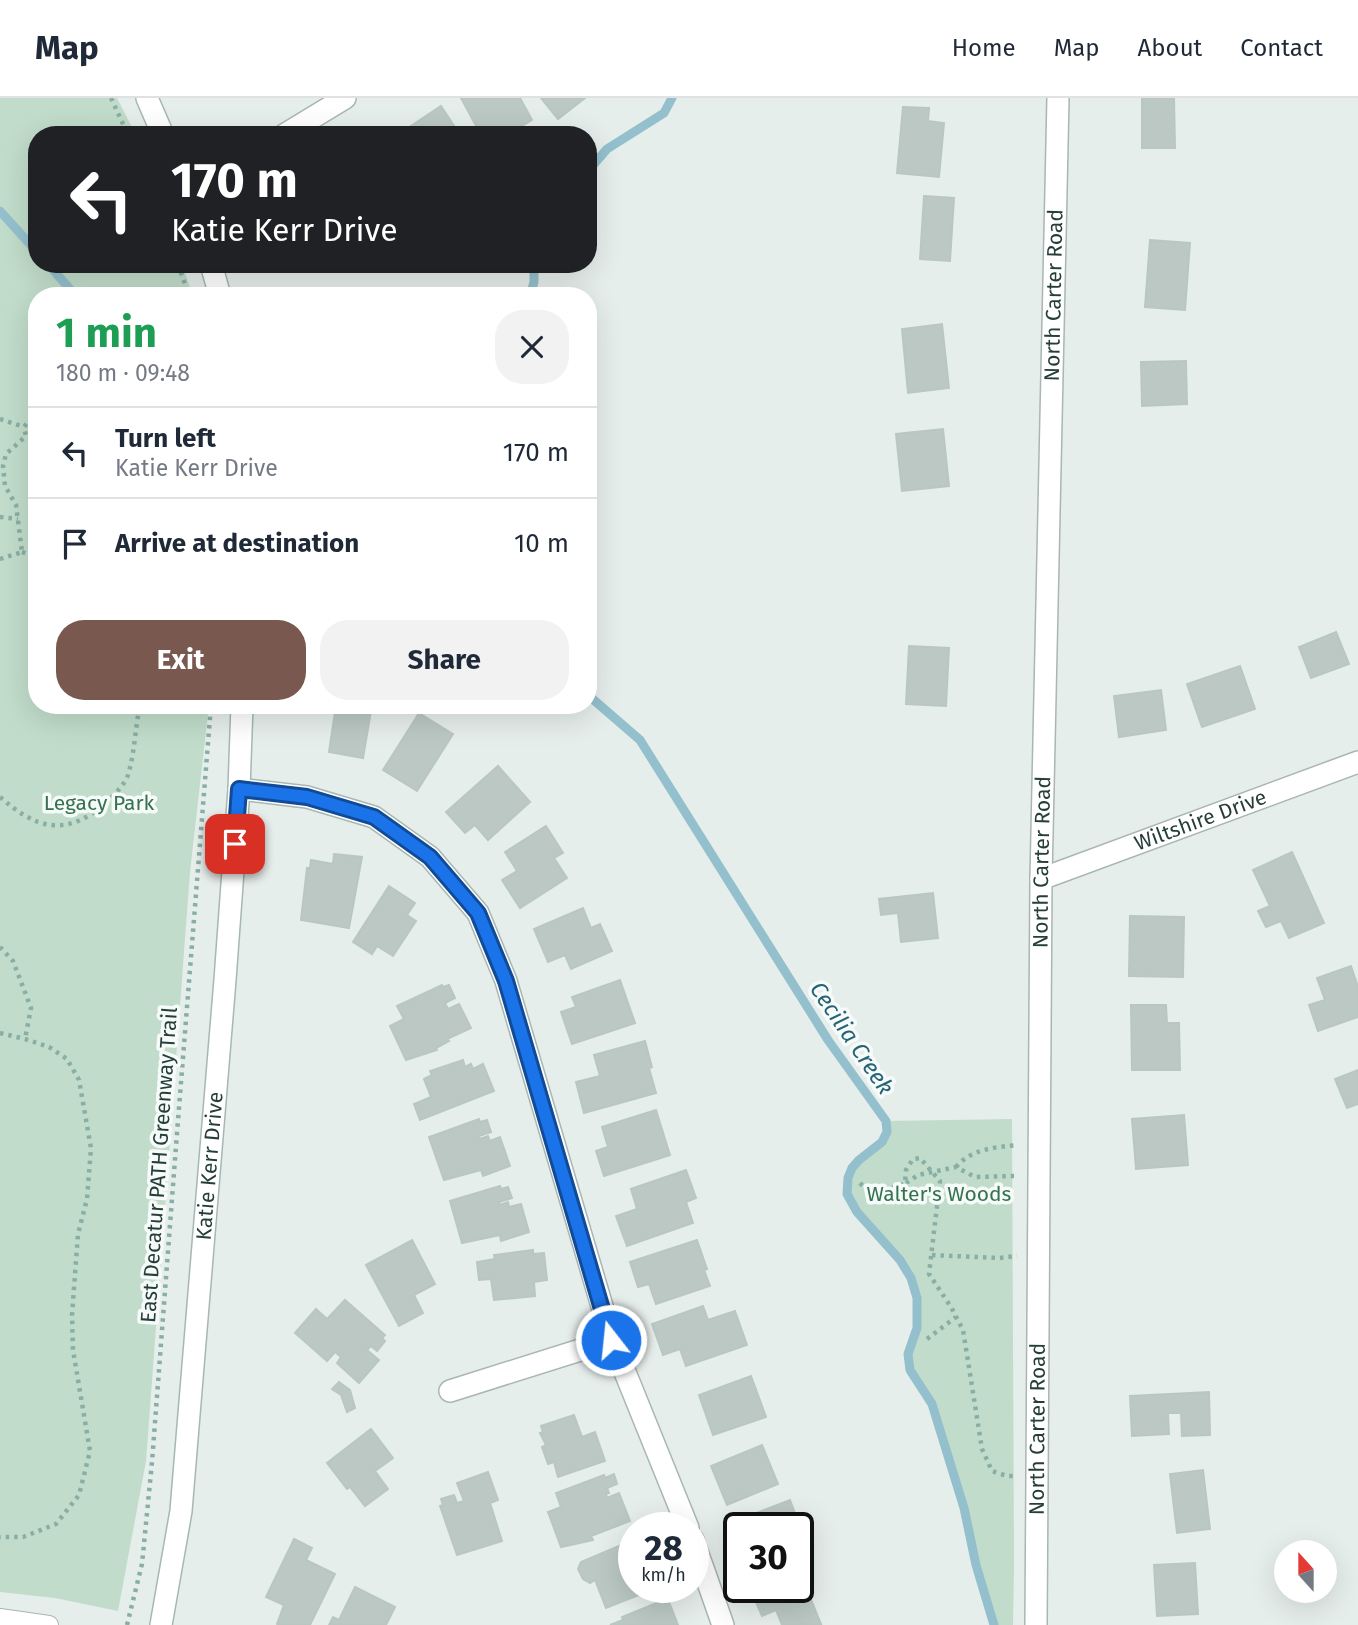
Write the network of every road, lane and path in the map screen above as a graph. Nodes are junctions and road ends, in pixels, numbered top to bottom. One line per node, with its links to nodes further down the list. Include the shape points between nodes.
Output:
1 (111, 98): 5 (path)
2 (147, 98): 6 (street)
3 (345, 98): 7 (street)
4 (1058, 98): 22 (street, North Carter Road)
5 (124, 126)
6 (159, 126)
7 (299, 126)
8 (0, 419): 10 (path)
9 (28, 422): 10 (path)
10 (24, 427): 12 (path, via 26,436 6,454 3,466 5,486)
11 (0, 517): 12 (path)
12 (18, 519): 13 (path)
13 (22, 552): 14 (path); 15 (path)
14 (28, 554)
15 (0, 559)
16 (138, 714): 21 (path, via 127,778 108,802 87,818 70,825 48,825 24,817)
17 (210, 714): 44 (path, East Decatur PATH Greenway Trail, via 152,1462 142,1564)
18 (242, 714): 20 (street, Katie Kerr Drive)
19 (1358, 762): 22 (street, Wiltshire Drive)
20 (239, 789): 36 (street, via 307,797 374,817 430,857 478,913 506,981); 45 (street, Katie Kerr Drive, via 181,1511)
21 (0, 797)
22 (1041, 879): 26 (street, North Carter Road)
23 (0, 947): 25 (path, via 13,961 31,1009)
24 (0, 1033): 25 (path)
25 (25, 1039): 40 (path, via 67,1059 79,1080 84,1107 90,1149 72,1315 73,1350 90,1451 79,1495 56,1524 23,1537)
26 (1039, 1144): 27 (path, via 992,1147 963,1158); 29 (street, North Carter Road)
27 (956, 1167): 28 (path); 29 (path, via 975,1177)
28 (931, 1171): 31 (path); 31 (path, via 920,1158 913,1159); 33 (path, via 940,1181)
29 (1039, 1175): 32 (street, North Carter Road)
30 (860, 1183): 31 (path, via 873,1190)
31 (905, 1183)
32 (1039, 1254): 33 (path, via 999,1258); 38 (street, North Carter Road)
33 (932, 1255): 34 (path, via 929,1274)
34 (956, 1317): 35 (path); 38 (path, via 963,1330 982,1449 992,1471)
35 (927, 1339)
36 (611, 1340): 37 (street); 39 (street)
37 (450, 1391)
38 (1037, 1477): 47 (street, North Carter Road)
39 (681, 1512)
40 (0, 1537)
41 (709, 1586): 46 (street)
42 (0, 1618): 43 (lane)
43 (50, 1625)
44 (127, 1625)
45 (161, 1625)
46 (723, 1625)
47 (1036, 1625)

